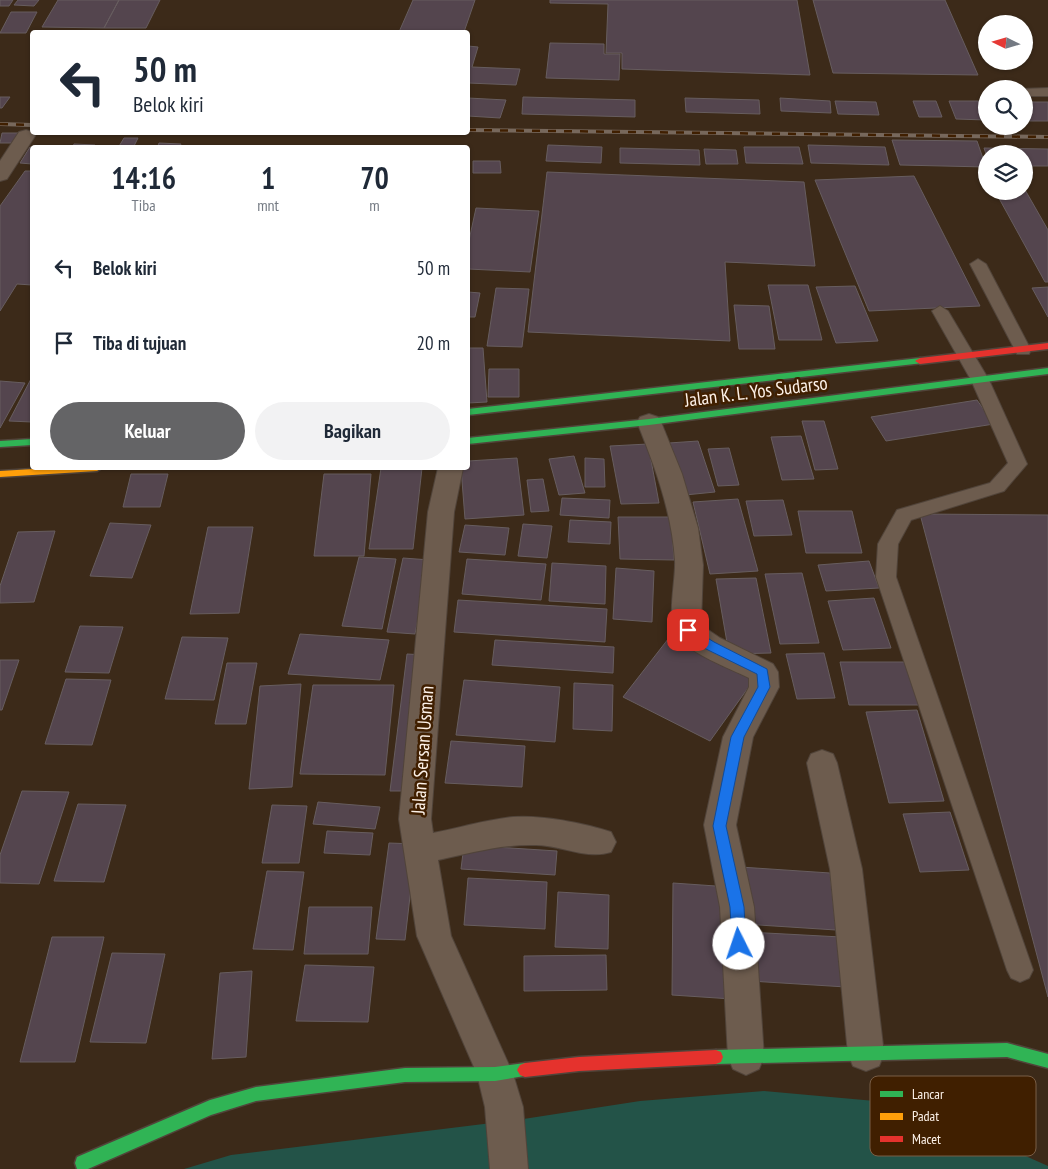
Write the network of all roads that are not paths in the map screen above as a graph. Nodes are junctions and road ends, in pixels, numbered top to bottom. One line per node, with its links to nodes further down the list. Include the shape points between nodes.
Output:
1 (1033, 92): 2 (lane)
2 (1048, 92)
3 (26, 136): 4 (street)
4 (0, 175)
5 (978, 264): 8 (lane)
6 (940, 311): 9 (lane)
7 (1048, 346): 8 (main road, Jalan K. L. Yos Sudarso)
8 (1023, 350): 9 (main road, Jalan K. L. Yos Sudarso)
9 (966, 356): 11 (lane); 12 (main road, Jalan K. L. Yos Sudarso)
10 (1048, 370): 11 (main road, Jalan K. L. Yos Sudarso)
11 (980, 380): 13 (main road, Jalan K. L. Yos Sudarso); 23 (lane, via 1018,464 997,487 904,515 888,544 886,578)
12 (470, 412)
13 (649, 422): 14 (main road, Jalan K. L. Yos Sudarso); 25 (street, via 673,482 685,537 689,565 685,613 688,630 710,646 763,672 764,687 738,737 720,826 737,907)
14 (470, 441)
15 (30, 442): 16 (main road)
16 (0, 444)
17 (65, 470): 19 (main road)
18 (450, 470): 22 (street, Jalan Sersan Usman, via 441,512 415,819)
19 (0, 474)
20 (822, 763): 24 (street, via 846,869)
21 (600, 842): 22 (street, via 539,830 513,831)
22 (421, 849): 27 (street, Jalan Sersan Usman, via 434,936)
23 (1020, 970)
24 (866, 1054): 25 (main road); 26 (main road, via 1007,1050)
25 (746, 1057): 27 (main road, via 579,1064)
26 (1048, 1061)
27 (499, 1090): 28 (main road, via 405,1075 256,1094 210,1108); 29 (street, Jalan Sersan Usman)
28 (83, 1163)
29 (509, 1169)

